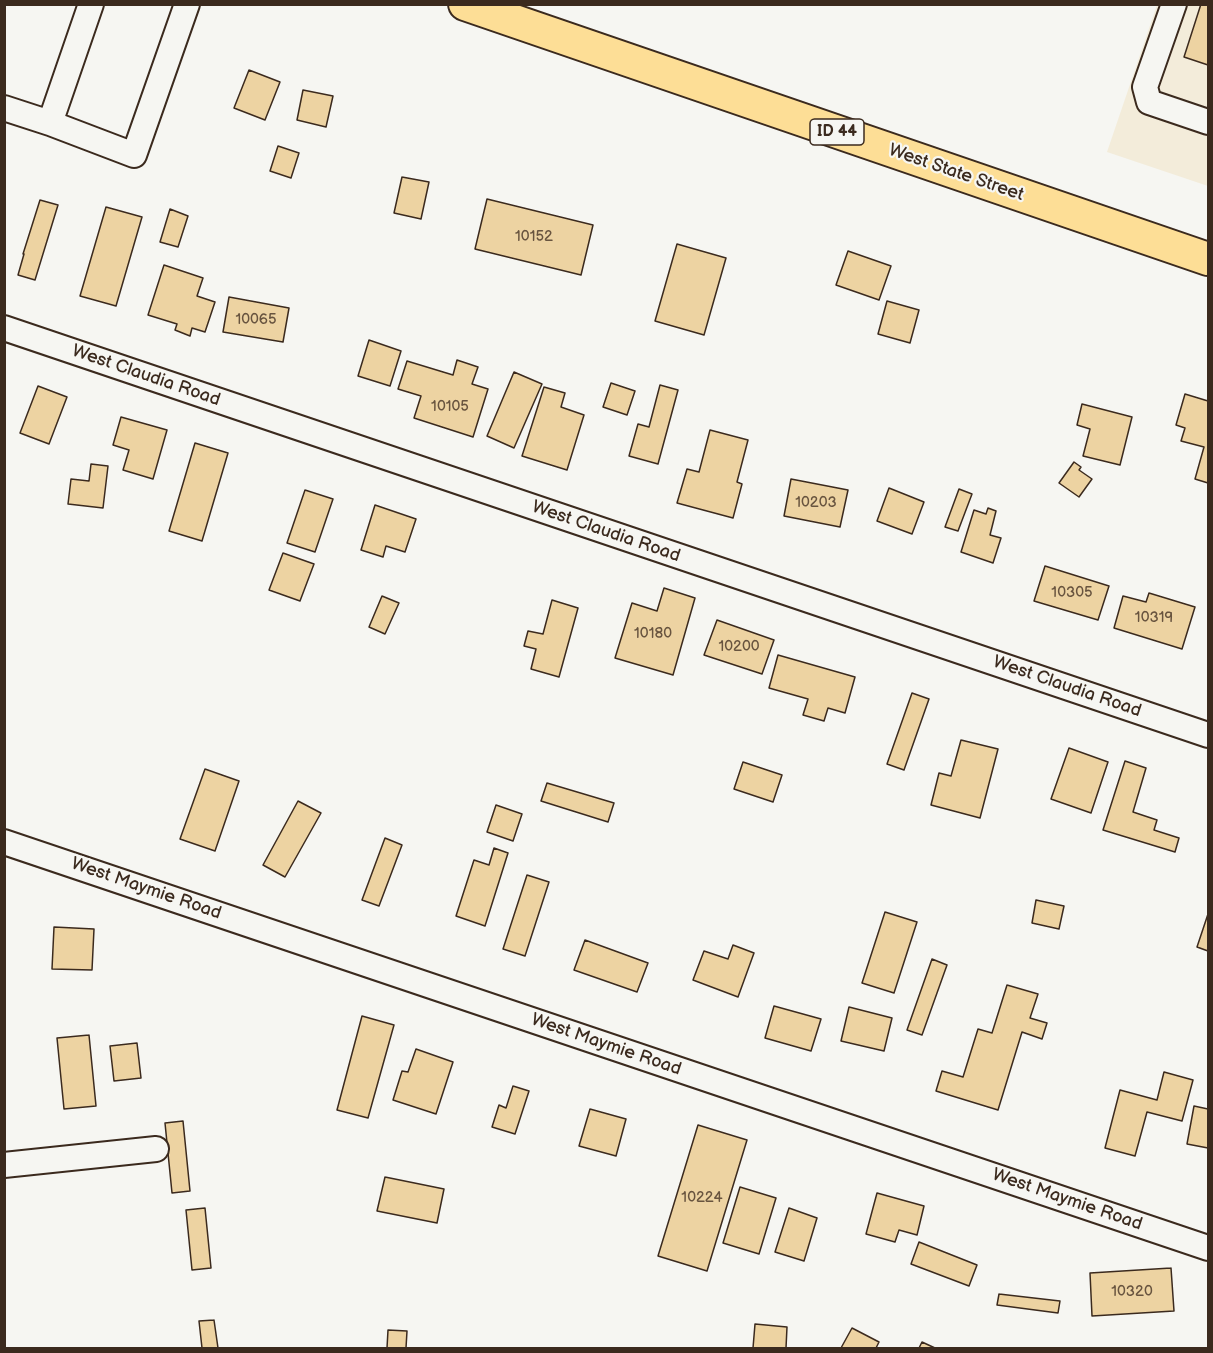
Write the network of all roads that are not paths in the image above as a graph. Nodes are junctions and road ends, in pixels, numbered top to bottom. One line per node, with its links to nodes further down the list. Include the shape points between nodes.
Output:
1 (91, 4): 7 (street)
2 (187, 4): 7 (street, via 134,154)
3 (465, 4): 8 (main road, West State Street / ID 44)
4 (1174, 4): 6 (street, via 1145,87 1149,102)
5 (4, 108): 7 (street)
6 (1209, 122)
7 (50, 123)
8 (1209, 259)
9 (4, 328): 10 (street, West Claudia Road)
10 (1209, 735)
11 (4, 842): 14 (street, West Maymie Road)
12 (156, 1149): 13 (street)
13 (4, 1165)
14 (1209, 1248)

